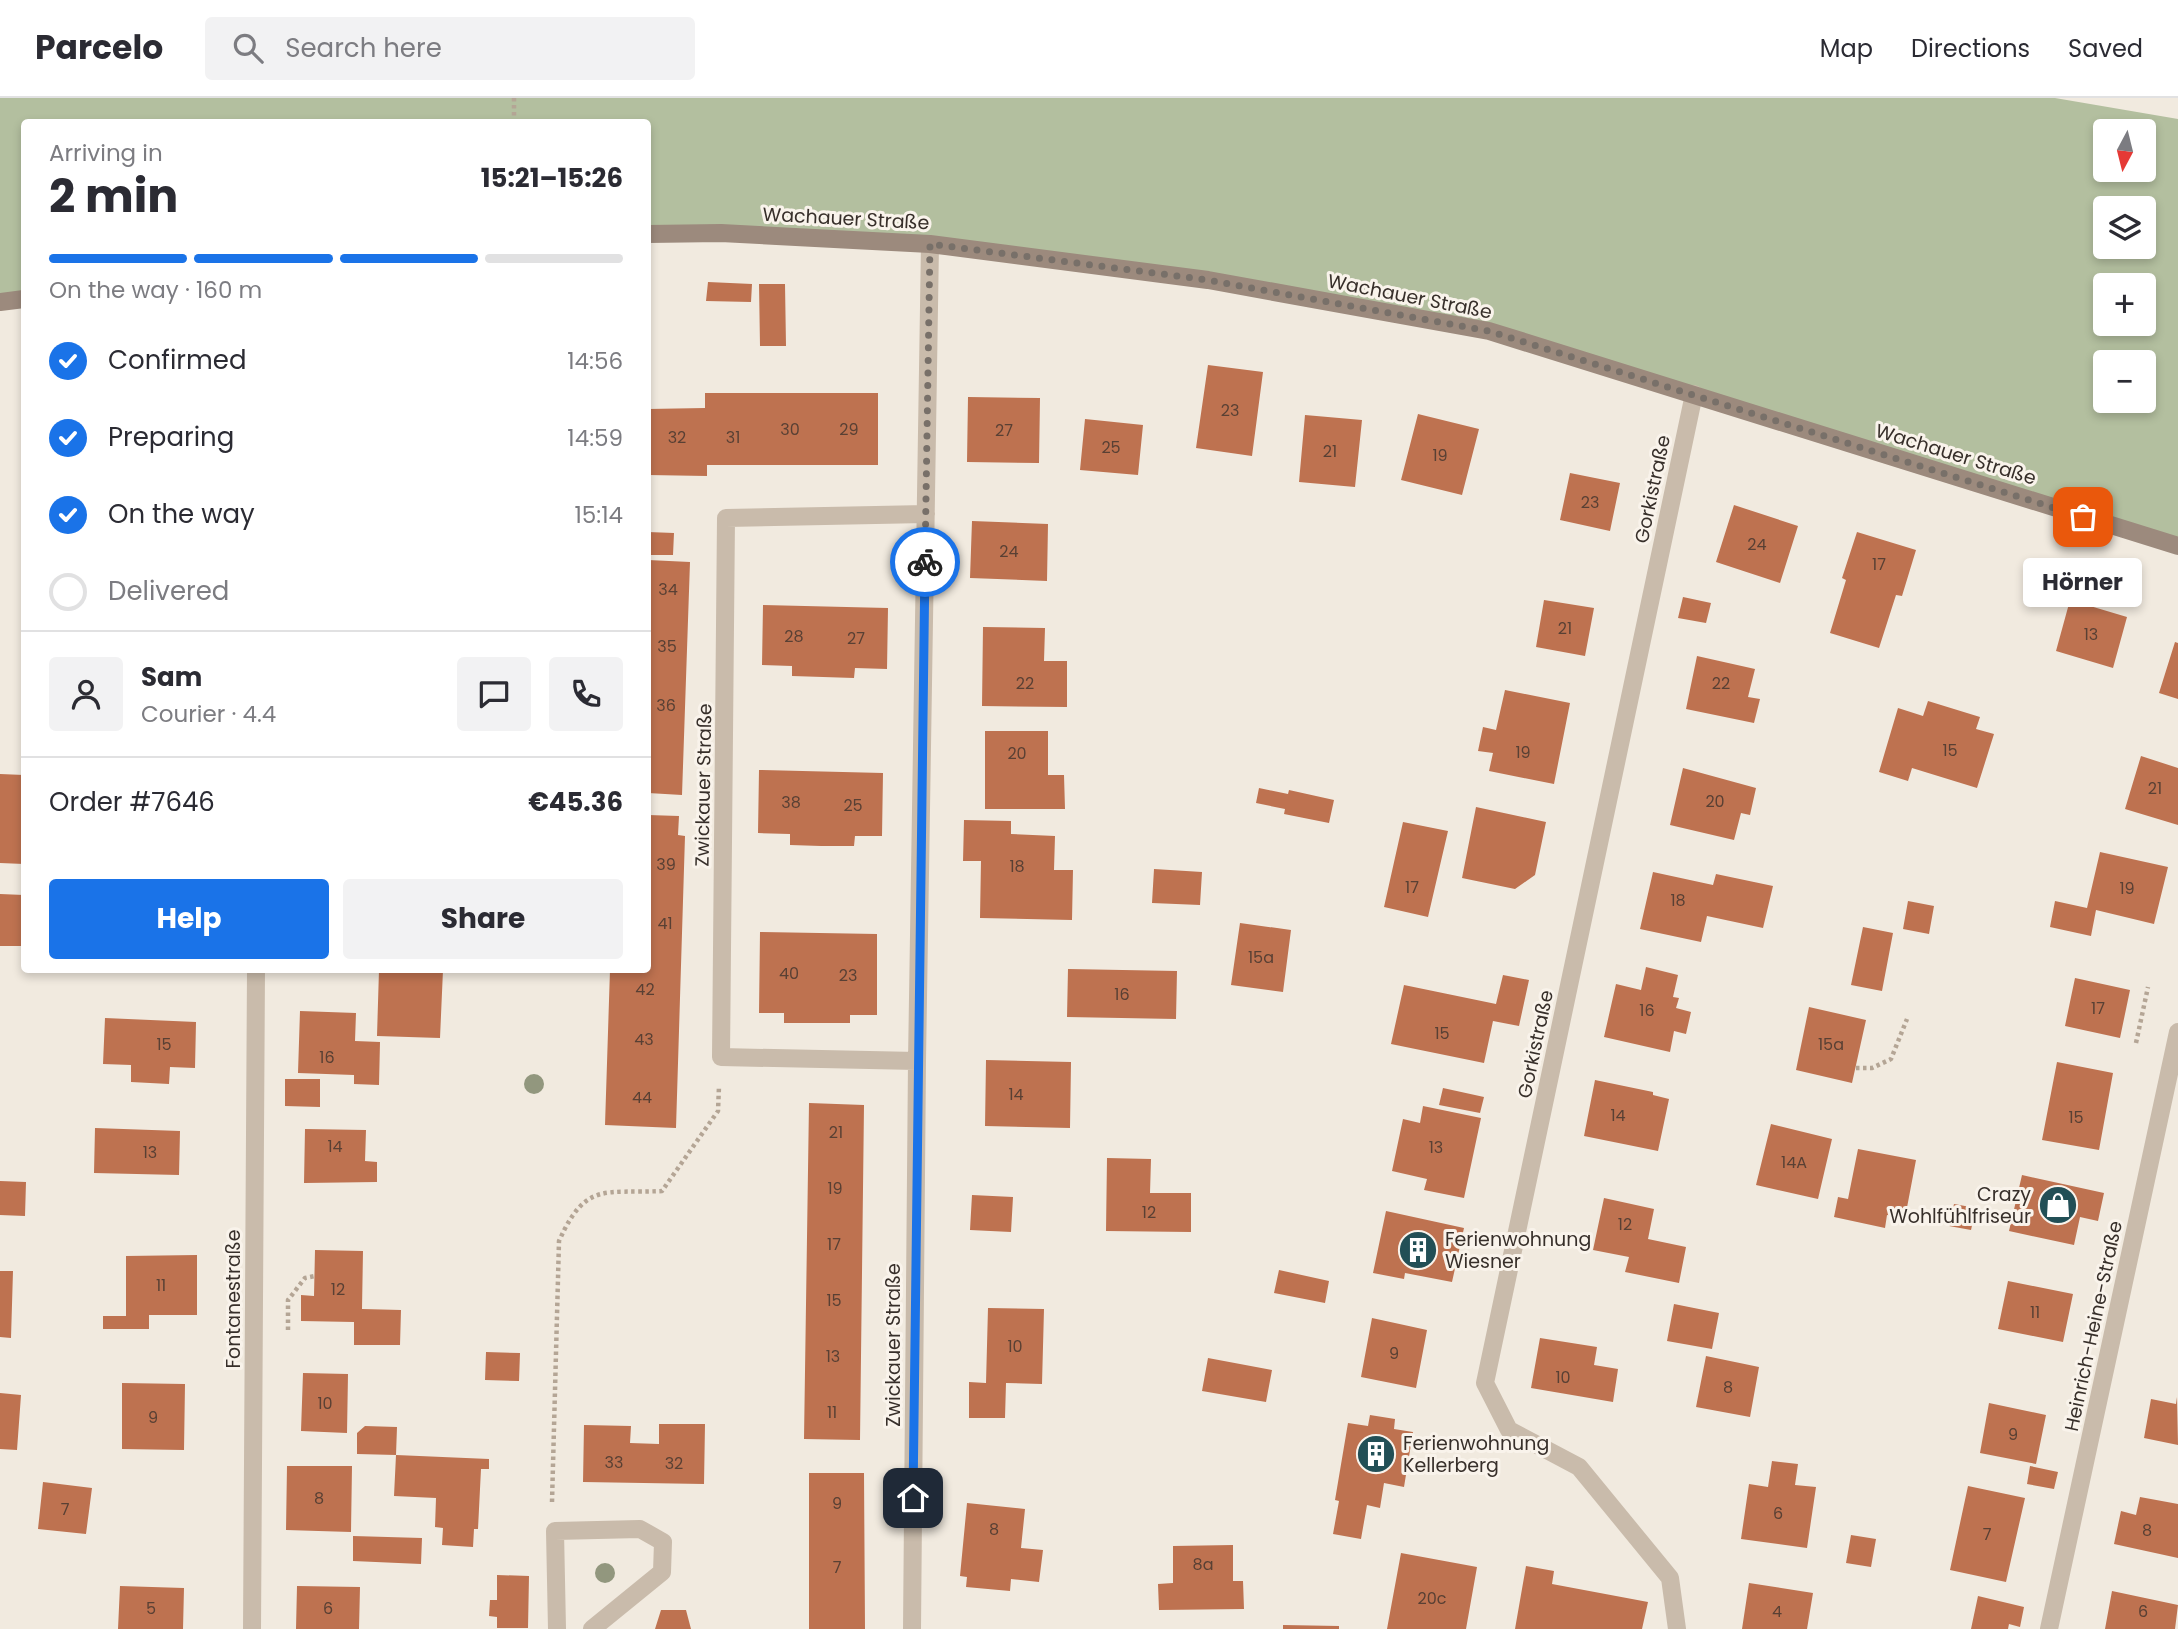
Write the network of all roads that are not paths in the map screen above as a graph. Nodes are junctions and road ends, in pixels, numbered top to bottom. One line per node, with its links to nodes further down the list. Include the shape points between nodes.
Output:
1 (651, 234): 2 (main road, Wachauer Straße)
2 (930, 244): 5 (main road, Wachauer Straße, via 1208,280 1489,331); 6 (street, Zwickauer Straße)
3 (21, 299): 4 (main road)
4 (0, 302)
5 (1694, 394): 7 (main road, Wachauer Straße); 15 (street, Gorkistraße, via 1485,1383 1509,1430 1579,1468 1671,1578)
6 (926, 514): 10 (street, Zwickauer Straße); 10 (street, Zwickauer Straße, via 726,518 721,1057)
7 (2178, 547)
8 (256, 973): 11 (street, Fontanestraße)
9 (2178, 1032): 16 (street, Heinrich-Heine-Straße)
10 (916, 1061): 14 (street, Zwickauer Straße)
11 (252, 1629)
12 (557, 1629): 13 (street, via 555,1531 640,1529 663,1542 662,1572)
13 (592, 1629)
14 (912, 1629)
15 (1677, 1629)
16 (2049, 1629)

